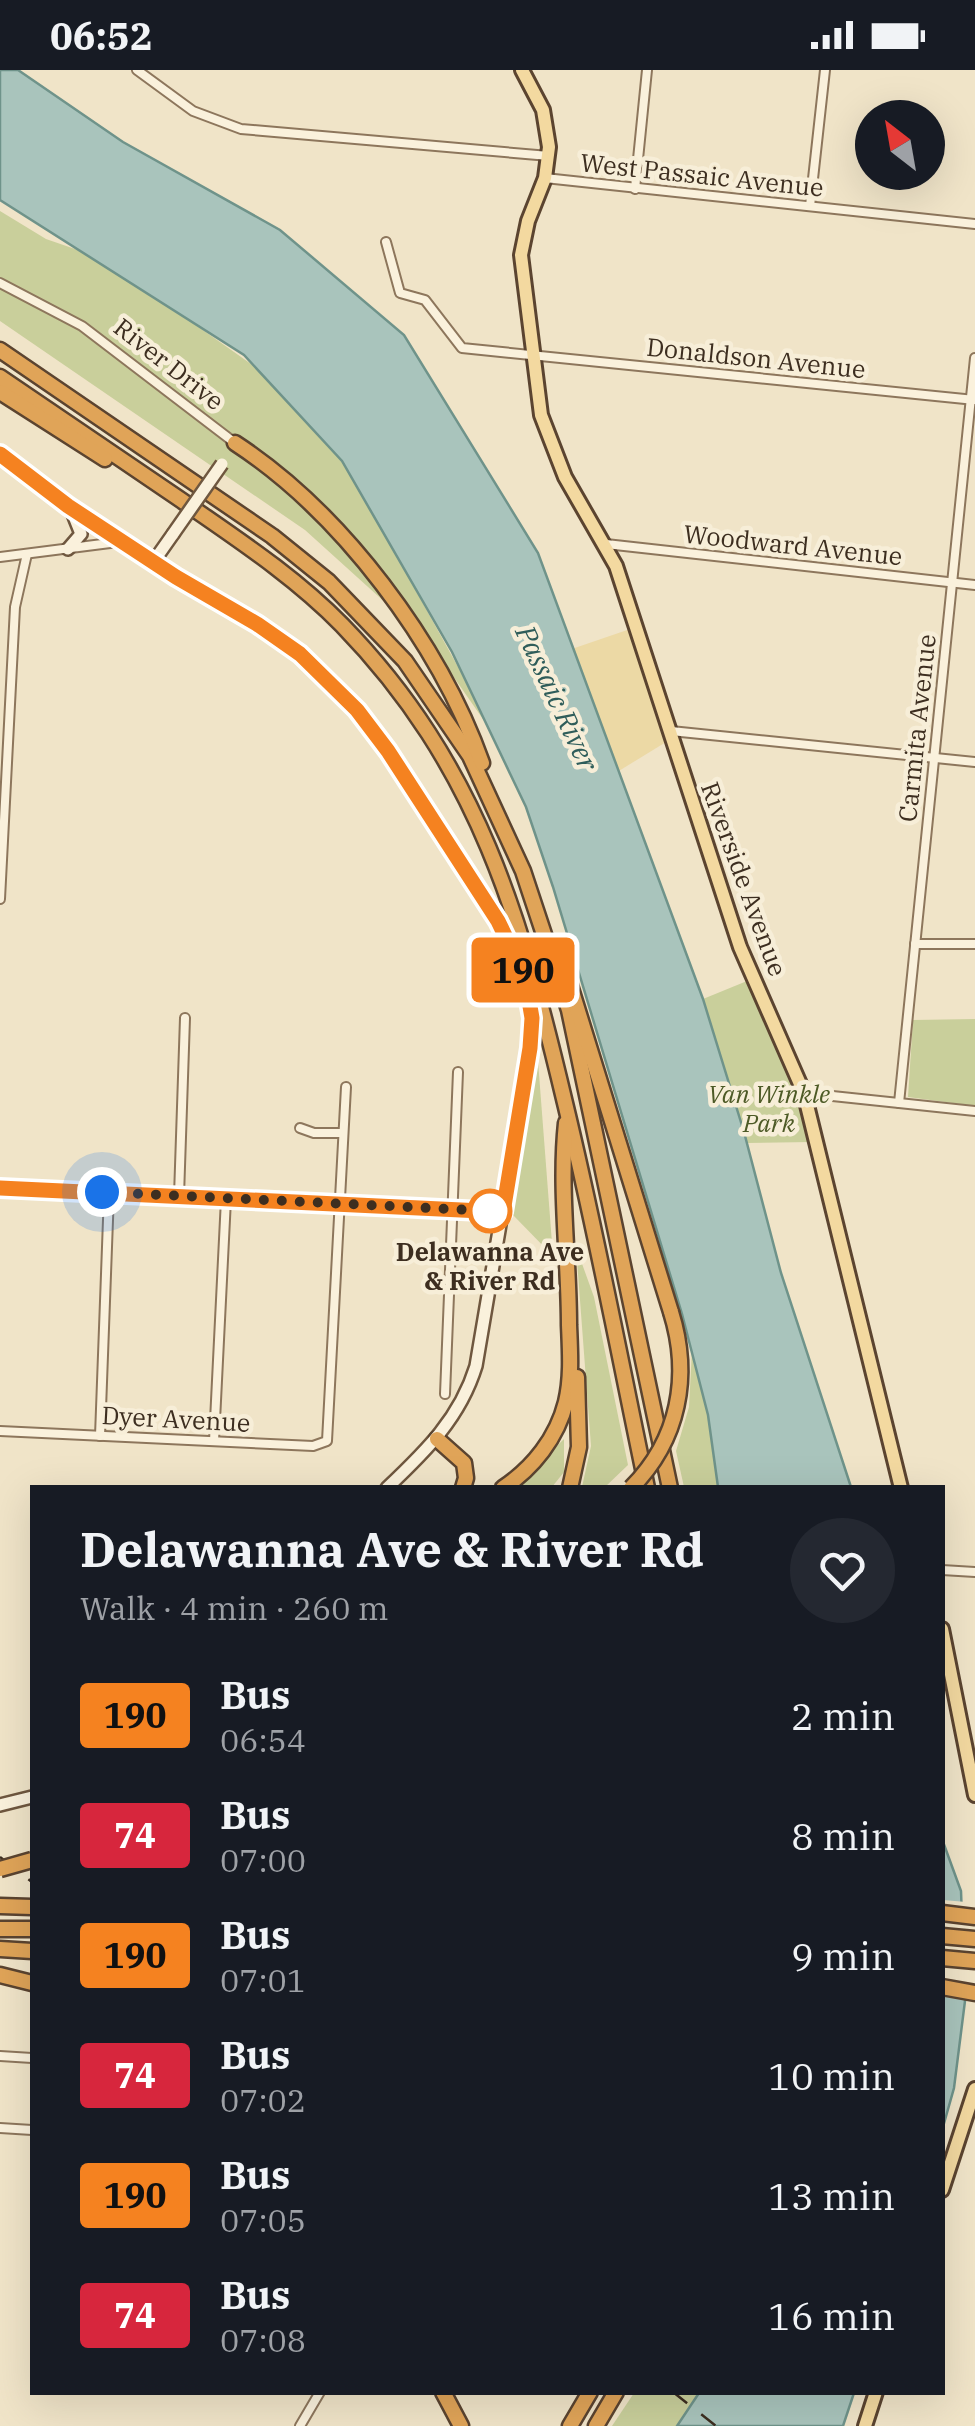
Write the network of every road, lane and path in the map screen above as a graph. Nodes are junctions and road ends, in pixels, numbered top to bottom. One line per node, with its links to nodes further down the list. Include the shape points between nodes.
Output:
1 (137, 70): 5 (street, West Passaic Avenue, via 206,118 241,129)
2 (522, 70): 5 (main road, Riverside Avenue, via 543,110)
3 (647, 70): 7 (street)
4 (825, 70): 8 (street)
5 (548, 156): 6 (main road, Riverside Avenue)
6 (545, 178): 7 (street, West Passaic Avenue); 13 (main road, Riverside Avenue, via 521,256)
7 (634, 189): 8 (street, West Passaic Avenue)
8 (810, 206): 9 (street, West Passaic Avenue)
9 (975, 224)
10 (386, 242): 13 (street, Donaldson Avenue, via 400,293 425,300 462,348)
11 (0, 283): 18 (street, River Drive, via 82,326)
12 (0, 350): 33 (highway, via 272,536 355,606 429,693)
13 (532, 354): 17 (street, Donaldson Avenue); 23 (main road, Riverside Avenue, via 548,437)
14 (975, 358): 17 (street, Carmita Avenue)
15 (0, 377): 20 (highway)
16 (0, 392): 20 (highway)
17 (973, 400): 28 (street, Carmita Avenue)
18 (235, 443): 27 (street, River Drive, bridge); 33 (highway, via 329,524 395,604 470,731)
19 (0, 454): 21 (street)
20 (168, 492): 44 (highway, via 326,610 388,676 431,736 480,826 520,930)
21 (68, 506): 22 (street); 24 (street, via 81,534)
22 (122, 542): 24 (street); 27 (street)
23 (606, 544): 28 (street, Woodward Avenue); 30 (main road, Riverside Avenue)
24 (68, 548): 25 (street)
25 (27, 554): 26 (street); 35 (street, via 16,607)
26 (0, 557)
27 (154, 561): 53 (street, via 279,638 339,690 388,751 515,951 532,1025)
28 (953, 582): 29 (street, Woodward Avenue); 31 (street, Carmita Avenue)
29 (975, 585)
30 (668, 731): 31 (street); 41 (main road, Riverside Avenue, via 740,947)
31 (934, 758): 32 (street); 36 (street, Carmita Avenue)
32 (975, 762)
33 (502, 820): 34 (highway)
34 (529, 888): 64 (highway, bridge, via 574,990 678,1338 681,1384 667,1438); 66 (highway, via 582,1064)
35 (0, 899)
36 (915, 944): 37 (street); 42 (street, Carmita Avenue)
37 (975, 944)
38 (184, 1018): 49 (street)
39 (458, 1072): 52 (street)
40 (346, 1087): 46 (street)
41 (804, 1093): 42 (street); 67 (main road, Riverside Avenue)
42 (899, 1103): 43 (street)
43 (975, 1111)
44 (568, 1113): 54 (highway, via 563,1154); 65 (highway)
45 (300, 1128): 46 (street)
46 (341, 1132): 51 (street)
47 (0, 1188): 48 (street)
48 (110, 1193): 49 (street); 57 (street)
49 (179, 1196): 50 (street)
50 (226, 1199): 51 (street); 59 (street)
51 (338, 1204): 52 (street); 59 (street, Dyer Avenue, via 328,1441)
52 (453, 1209): 53 (street); 55 (street)
53 (503, 1212): 58 (street, via 476,1366)
54 (569, 1282): 62 (highway, via 565,1407 540,1454); 63 (highway, via 579,1438)
55 (445, 1394)
56 (0, 1431): 57 (street, Dyer Avenue)
57 (100, 1436): 59 (street, Dyer Avenue)
58 (437, 1440): 60 (street); 61 (highway, via 464,1463)
59 (214, 1441)
60 (390, 1485)
61 (463, 1485)
62 (505, 1485)
63 (571, 1485)
64 (634, 1485)
65 (645, 1485)
66 (669, 1485)
67 (900, 1485)
68 (945, 1570): 69 (street)
69 (975, 1572)
70 (945, 1644): 71 (main road)
71 (975, 1795)
72 (30, 1798): 73 (street)
73 (0, 1805)
74 (30, 1861): 75 (highway, bridge)
75 (0, 1869)
76 (945, 1913): 77 (highway)
77 (972, 1916)
78 (0, 1929): 79 (highway)
79 (30, 1929)
80 (945, 1936): 81 (highway)
81 (975, 1939)
82 (0, 1949): 83 (highway)
83 (30, 1950)
84 (945, 1958): 85 (highway)
85 (975, 1961)
86 (0, 1976): 87 (highway)
87 (30, 1983)
88 (975, 1983): 89 (highway)
89 (945, 1984)
90 (945, 1985): 91 (highway)
91 (975, 1993)
92 (0, 2056): 93 (street)
93 (30, 2058)
94 (975, 2089): 97 (main road)
95 (0, 2128): 96 (street)
96 (30, 2130)
97 (945, 2181)
98 (318, 2395): 103 (street)
99 (444, 2395): 104 (highway)
100 (588, 2395): 105 (highway)
101 (614, 2395): 106 (highway)
102 (875, 2395): 107 (main road)
103 (300, 2426)
104 (461, 2426)
105 (570, 2426)
106 (596, 2426)
107 (865, 2426)

